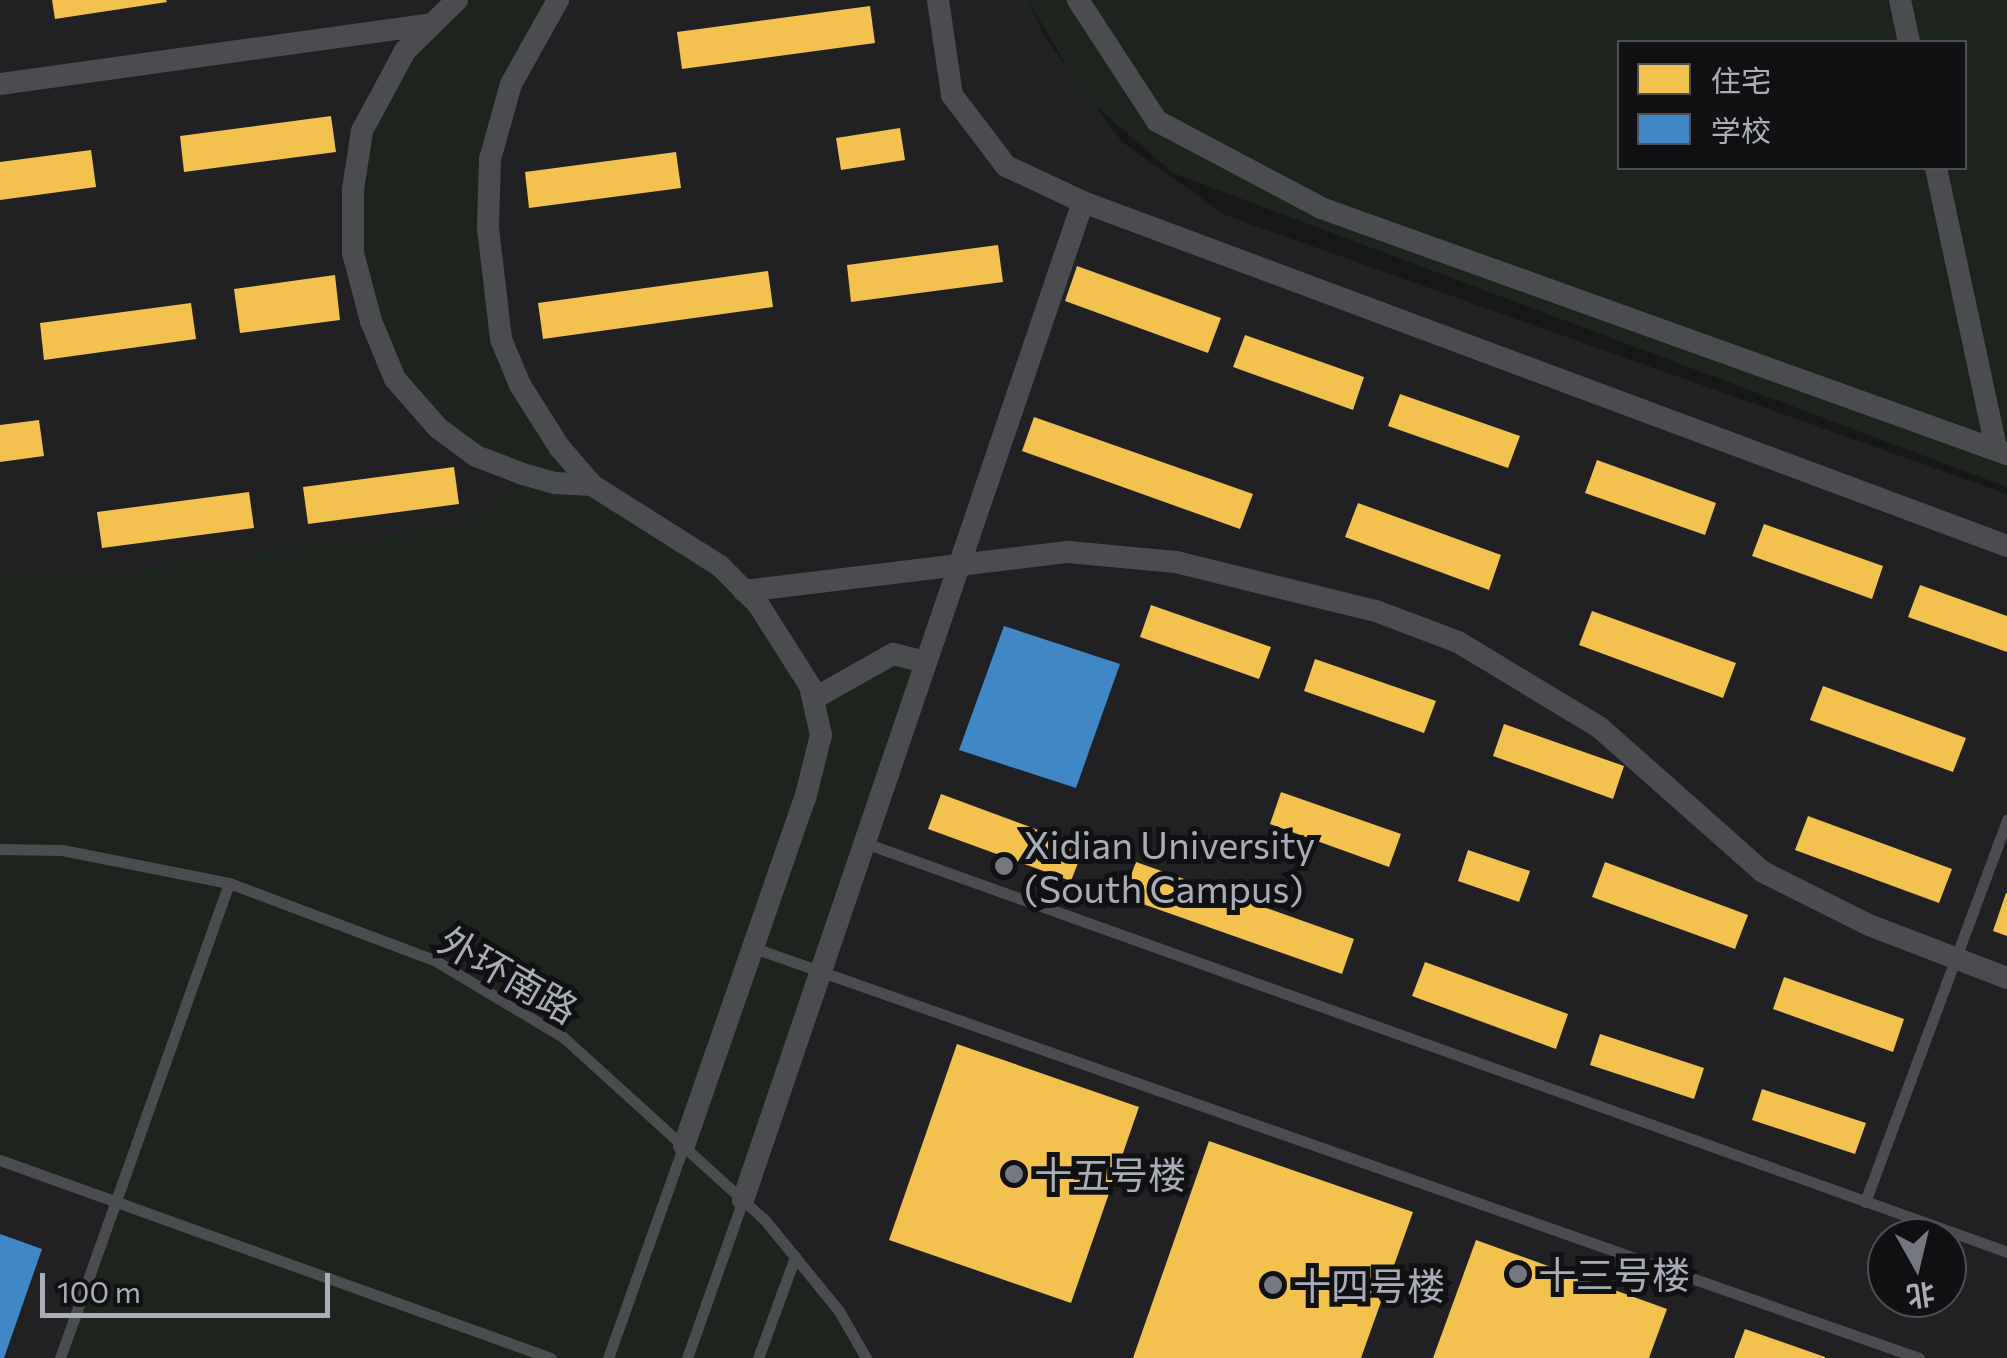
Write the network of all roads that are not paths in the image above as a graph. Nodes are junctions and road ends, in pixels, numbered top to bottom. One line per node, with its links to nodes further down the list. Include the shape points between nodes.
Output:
1 (457, 0): 6 (street)
2 (558, 0): 12 (street, via 511,84 490,160 488,228 501,339 520,385)
3 (938, 0): 10 (street, via 952,95 1006,166)
4 (1078, 0): 11 (street, via 1157,121 1321,208)
5 (1900, 0): 7 (street)
6 (430, 24): 8 (street); 12 (street, via 405,50 362,132 353,253 371,320 394,379 438,428 476,456 523,474)
7 (1909, 40)
8 (0, 84)
9 (1936, 170): 11 (street)
10 (1083, 202): 13 (street); 14 (street)
11 (2002, 451)
12 (592, 485): 15 (street, via 720,566)
13 (2007, 546)
14 (958, 564): 15 (street); 16 (street); 23 (street, via 1068,552 1176,562 1376,611 1458,642 1599,727 1763,872)
15 (744, 590): 17 (street, via 785,645)
16 (925, 662): 17 (street, via 893,654); 19 (street)
17 (813, 699): 22 (street, via 821,735 816,765)
18 (2007, 820): 23 (lane)
19 (865, 843): 24 (street); 29 (lane)
20 (0, 850): 21 (lane, 外环南路, via 62,850)
21 (230, 883): 26 (lane, 外环南路, via 436,961 563,1037); 30 (lane)
22 (754, 948): 24 (lane); 26 (street)
23 (1955, 959): 25 (street); 29 (lane)
24 (820, 972): 28 (street); 39 (lane)
25 (2007, 978)
26 (684, 1145): 28 (lane, 外环南路); 35 (lane)
27 (0, 1160): 30 (lane)
28 (744, 1200): 32 (lane, 外环南路); 36 (lane)
29 (1865, 1202): 31 (lane)
30 (116, 1203): 33 (lane); 34 (lane)
31 (2007, 1252)
32 (795, 1257): 37 (lane); 38 (lane, 外环南路)
33 (60, 1358)
34 (551, 1358)
35 (608, 1358)
36 (687, 1358)
37 (758, 1358)
38 (866, 1358)
39 (1919, 1358)

